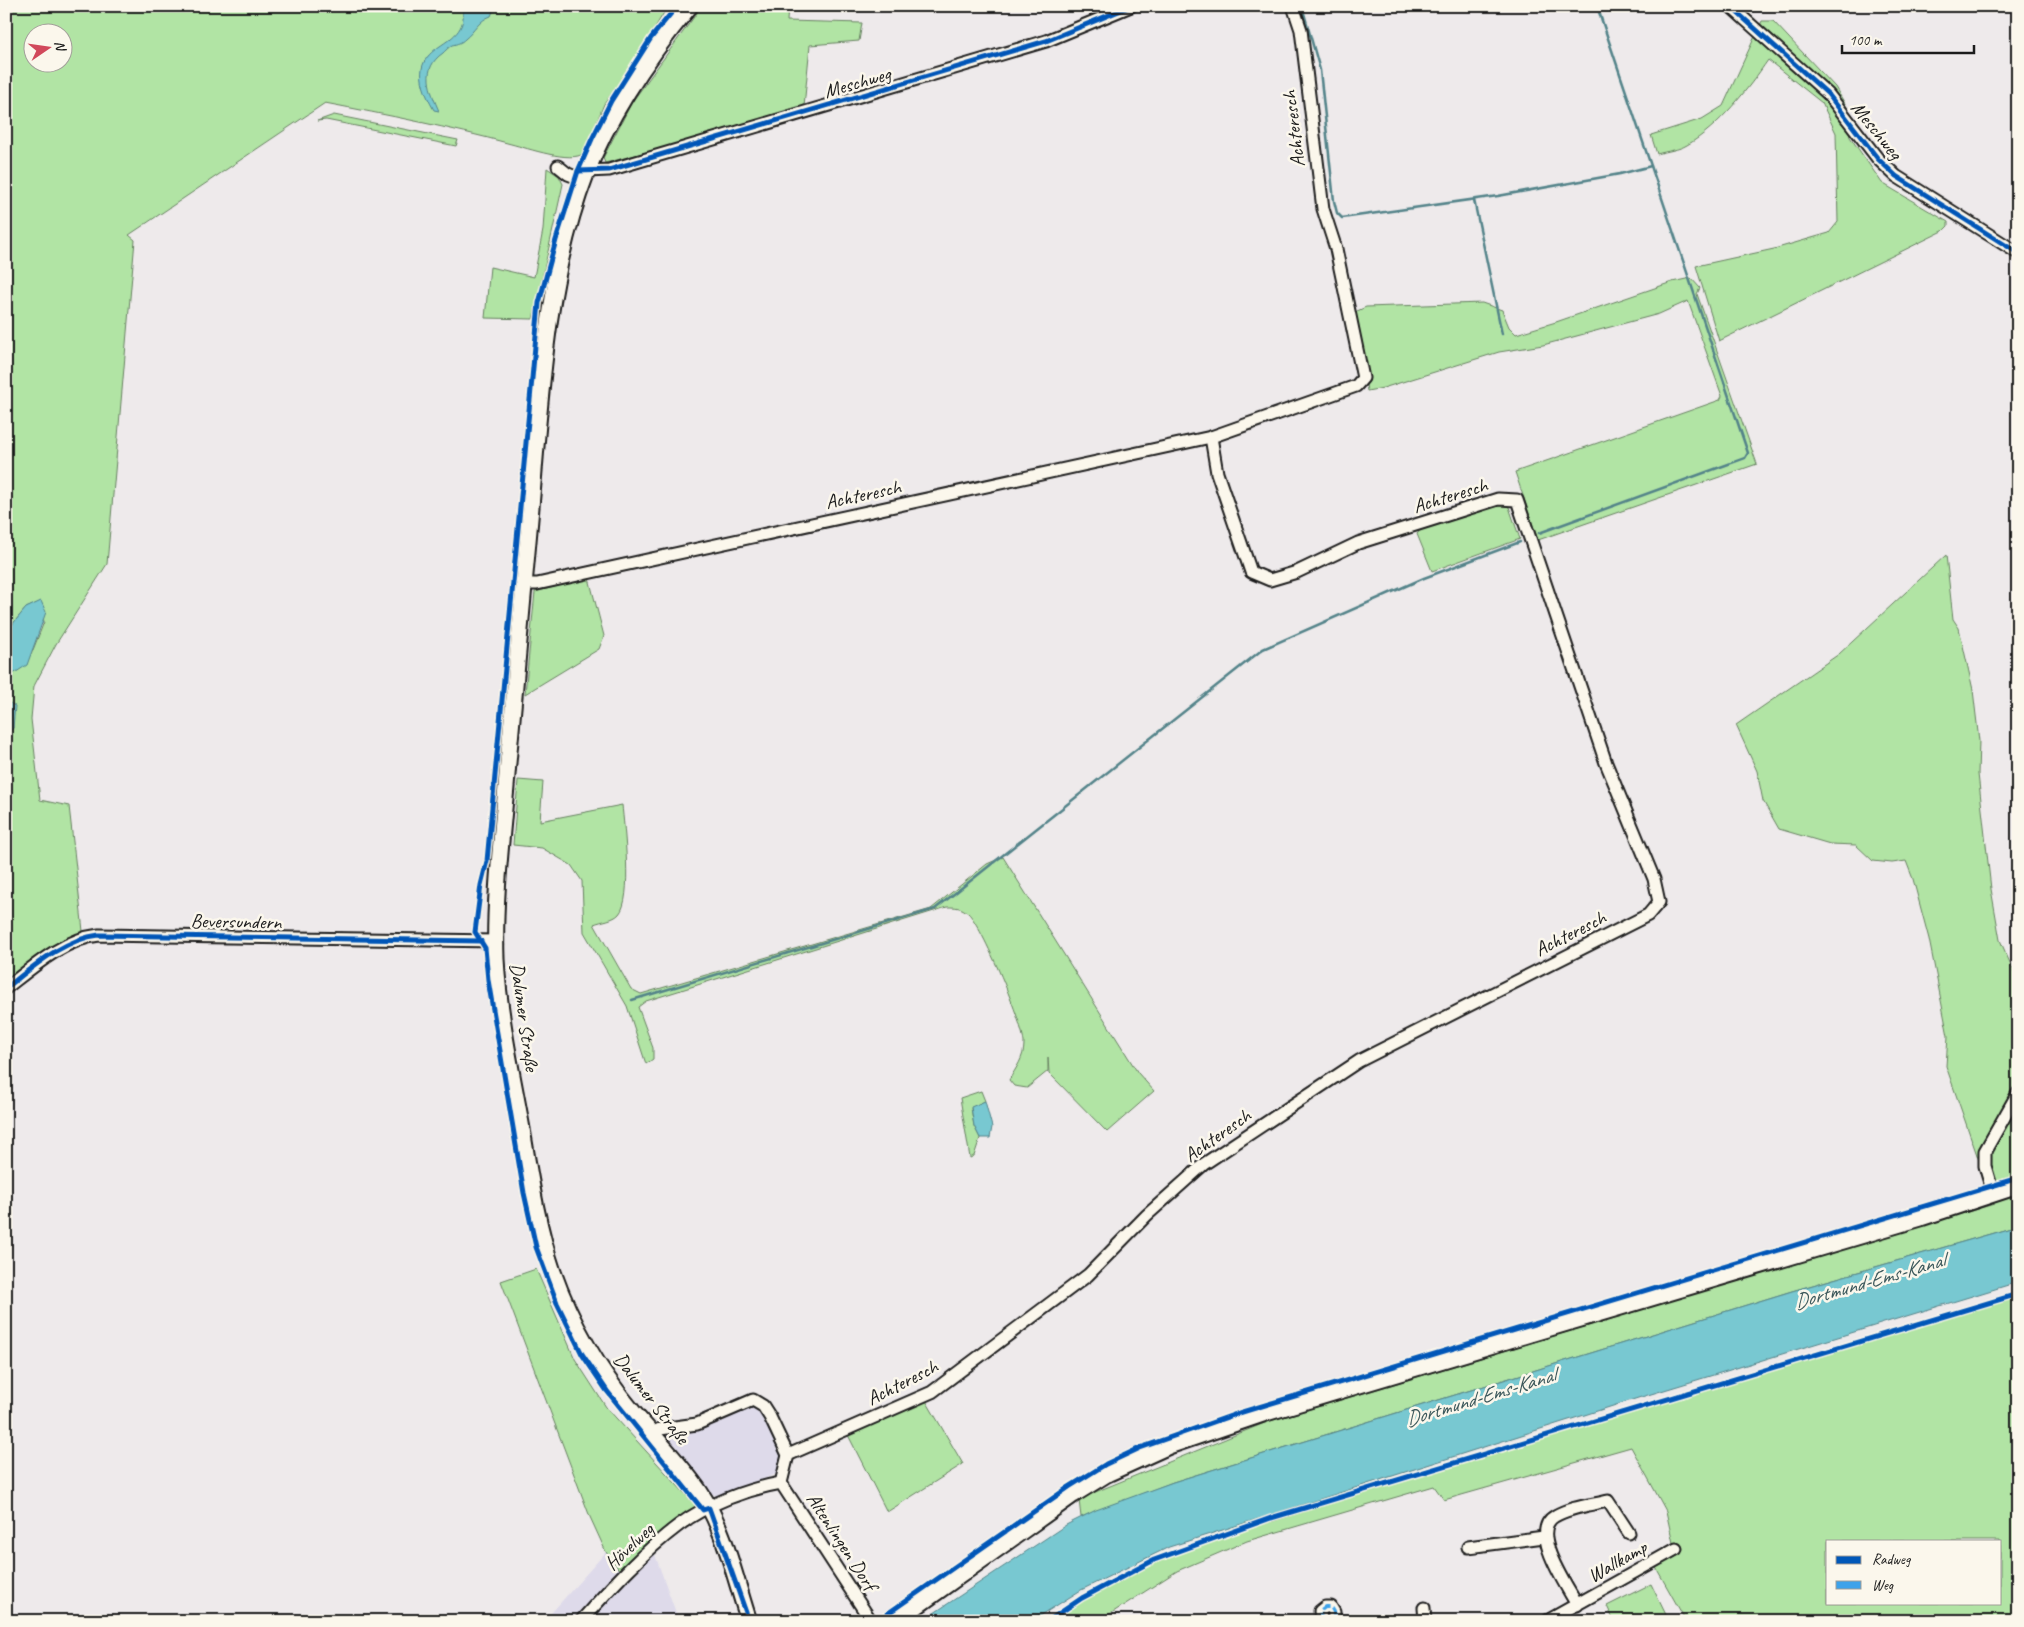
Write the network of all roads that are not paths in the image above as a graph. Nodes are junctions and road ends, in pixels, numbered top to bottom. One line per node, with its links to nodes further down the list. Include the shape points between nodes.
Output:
1 (690, 6): 6 (main road, Dalumer Straße, via 660,41 618,106)
2 (1131, 6): 6 (street, Meschweg, via 1046,41)
3 (1293, 6): 8 (street, Achteresch, via 1301,30 1323,209 1336,249 1363,378 1356,386)
4 (1730, 6): 7 (street, Meschweg, via 1828,94 1878,159 1896,176)
5 (558, 166): 6 (street, via 568,174)
6 (585, 176): 9 (main road, Dalumer Straße, via 565,242 552,305)
7 (2018, 253)
8 (1211, 437): 9 (street, Achteresch, via 537,584); 16 (street, Achteresch, via 1217,473 1251,572 1270,580 1297,572 1358,543 1498,499 1517,500 1606,763 1654,878 1659,902 1648,915 1359,1061 1204,1164 1147,1215 1088,1275 932,1392)
9 (524, 584): 10 (main road, Dalumer Straße, via 499,861)
10 (496, 941): 11 (street, Beversundern, via 99,935 64,947); 15 (main road, Dalumer Straße, via 504,1022 545,1246 562,1294 588,1346 613,1386)
11 (6, 988)
12 (2018, 1093): 14 (street, via 1985,1151 1985,1166)
13 (2018, 1186): 14 (main road)
14 (1993, 1193): 28 (main road, via 1921,1218 1266,1413 1169,1446 1107,1474 1072,1495 916,1608)
15 (652, 1433): 16 (street, via 697,1424 753,1400 763,1406 770,1417); 18 (main road, Dalumer Straße, via 685,1472)
16 (788, 1455): 17 (street, Altenlingen Dorf)
17 (781, 1483): 18 (street, Altenlingen Dorf); 27 (street, Altenlingen Dorf)
18 (709, 1508): 25 (street, Hövelweg, via 679,1524); 26 (main road, Dalumer Straße)
19 (1629, 1532): 20 (street, Wallkamp, via 1608,1501 1554,1516 1546,1525)
20 (1544, 1537): 21 (street); 23 (street, Wallkamp, via 1548,1551)
21 (1468, 1548)
22 (1676, 1549): 23 (street, Wallkamp)
23 (1577, 1605): 32 (street, Wallkamp)
24 (1424, 1608): 31 (street)
25 (581, 1621)
26 (749, 1621)
27 (871, 1621)
28 (893, 1621)
29 (1321, 1621): 30 (street, via 1320,1611 1331,1607 1334,1618)
30 (1331, 1621)
31 (1425, 1621)
32 (1547, 1621)

